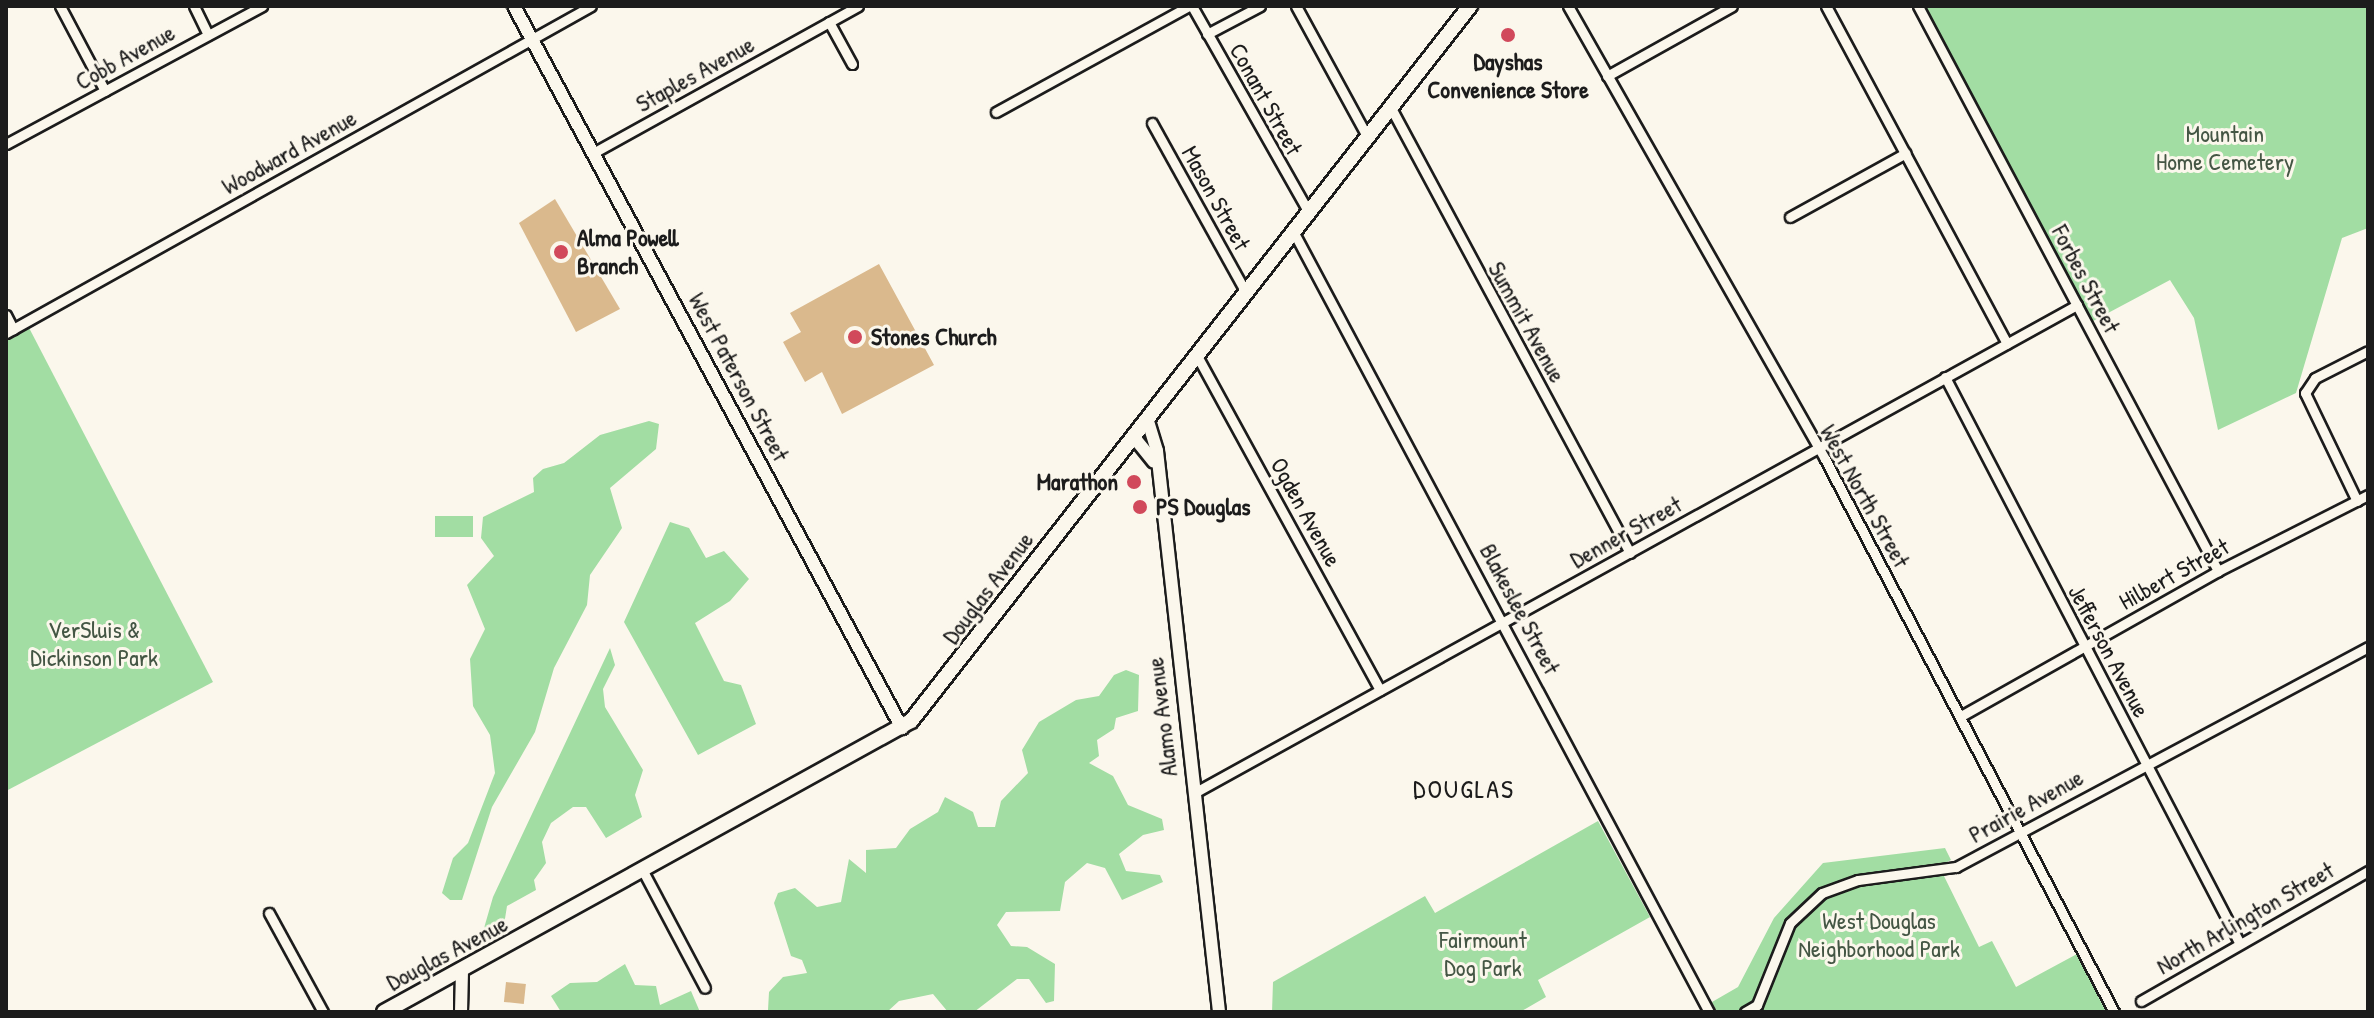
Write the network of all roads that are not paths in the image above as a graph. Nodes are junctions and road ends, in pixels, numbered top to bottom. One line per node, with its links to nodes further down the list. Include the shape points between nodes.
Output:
1 (60, 6): 21 (street)
2 (194, 6): 17 (street)
3 (262, 6): 17 (street, Cobb Avenue)
4 (514, 6): 18 (street, West Paterson Street)
5 (591, 6): 18 (street, Woodward Avenue)
6 (858, 6): 15 (street, Staples Avenue)
7 (1190, 6): 16 (street, Conant Street); 23 (street)
8 (1260, 6): 16 (street)
9 (1296, 6): 25 (street)
10 (1470, 6): 22 (main road, Douglas Avenue)
11 (1568, 6): 20 (street, West North Street)
12 (1732, 6): 20 (street)
13 (1826, 6): 28 (street)
14 (1918, 6): 33 (street, Forbes Street)
15 (829, 22): 19 (street); 27 (street, Staples Avenue)
16 (1207, 34): 29 (street, Conant Street)
17 (208, 35): 21 (street, Cobb Avenue)
18 (532, 39): 27 (street, West Paterson Street); 35 (street, Woodward Avenue)
19 (852, 64)
20 (1607, 76): 42 (street, West North Street)
21 (105, 91): 26 (street, Cobb Avenue)
22 (1391, 108): 25 (main road, Douglas Avenue); 46 (street, Summit Avenue)
23 (996, 112)
24 (1152, 123): 32 (street, Mason Street)
25 (1368, 138): 29 (main road, Douglas Avenue)
26 (6, 144)
27 (593, 153): 53 (street, West Paterson Street)
28 (1906, 153): 30 (street); 36 (street)
29 (1307, 209): 31 (main road, Douglas Avenue)
30 (1790, 217)
31 (1291, 228): 32 (main road, Douglas Avenue); 48 (street, Blakeslee Street)
32 (1245, 291): 38 (main road, Douglas Avenue)
33 (2077, 305): 36 (street, Denner Street); 47 (street, Forbes Street)
34 (6, 315): 35 (street)
35 (10, 331)
36 (2007, 343): 39 (street, Denner Street)
37 (2368, 351): 45 (street, via 2309,384 2307,400)
38 (1196, 354): 40 (main road, Douglas Avenue); 51 (street, Ogden Avenue)
39 (1945, 377): 42 (street, Denner Street); 50 (street, Jefferson Avenue)
40 (1147, 418): 41 (main road, Douglas Avenue); 43 (street, Alamo Avenue, via 1155,439)
41 (1133, 436): 43 (street); 53 (main road, Douglas Avenue, via 921,712)
42 (1817, 449): 46 (street, Denner Street); 52 (street, West North Street)
43 (1154, 462): 55 (street, Alamo Avenue)
44 (2368, 495): 45 (street, Hilbert Street)
45 (2357, 501): 47 (street, Hilbert Street)
46 (1630, 553): 48 (street, Denner Street)
47 (2218, 571): 50 (street, Hilbert Street)
48 (1504, 620): 51 (street, Denner Street); 69 (street, Blakeslee Street)
49 (2368, 647): 54 (street, Prairie Avenue)
50 (2085, 648): 52 (street, Hilbert Street); 54 (street, Jefferson Avenue)
51 (1380, 690): 55 (street, Denner Street)
52 (1961, 716): 56 (street, West North Street)
53 (902, 728): 57 (main road, Douglas Avenue)
54 (2146, 763): 56 (street, Prairie Avenue); 60 (street, Jefferson Avenue)
55 (1194, 793): 68 (street, Alamo Avenue)
56 (2022, 832): 64 (street, Prairie Avenue, via 1943,873 1858,880 1813,899 1780,940); 71 (street, West North Street)
57 (643, 871): 61 (main road, Douglas Avenue); 62 (street)
58 (2367, 874): 60 (street, North Arlington Street)
59 (269, 913): 65 (street)
60 (2239, 942): 63 (street, North Arlington Street)
61 (462, 971): 66 (main road, Douglas Avenue); 67 (street)
62 (705, 988)
63 (2141, 1001)
64 (1757, 1008): 70 (street, Prairie Avenue)
65 (323, 1012)
66 (384, 1012)
67 (461, 1012)
68 (1219, 1012)
69 (1709, 1012)
70 (1745, 1012)
71 (2114, 1012)

